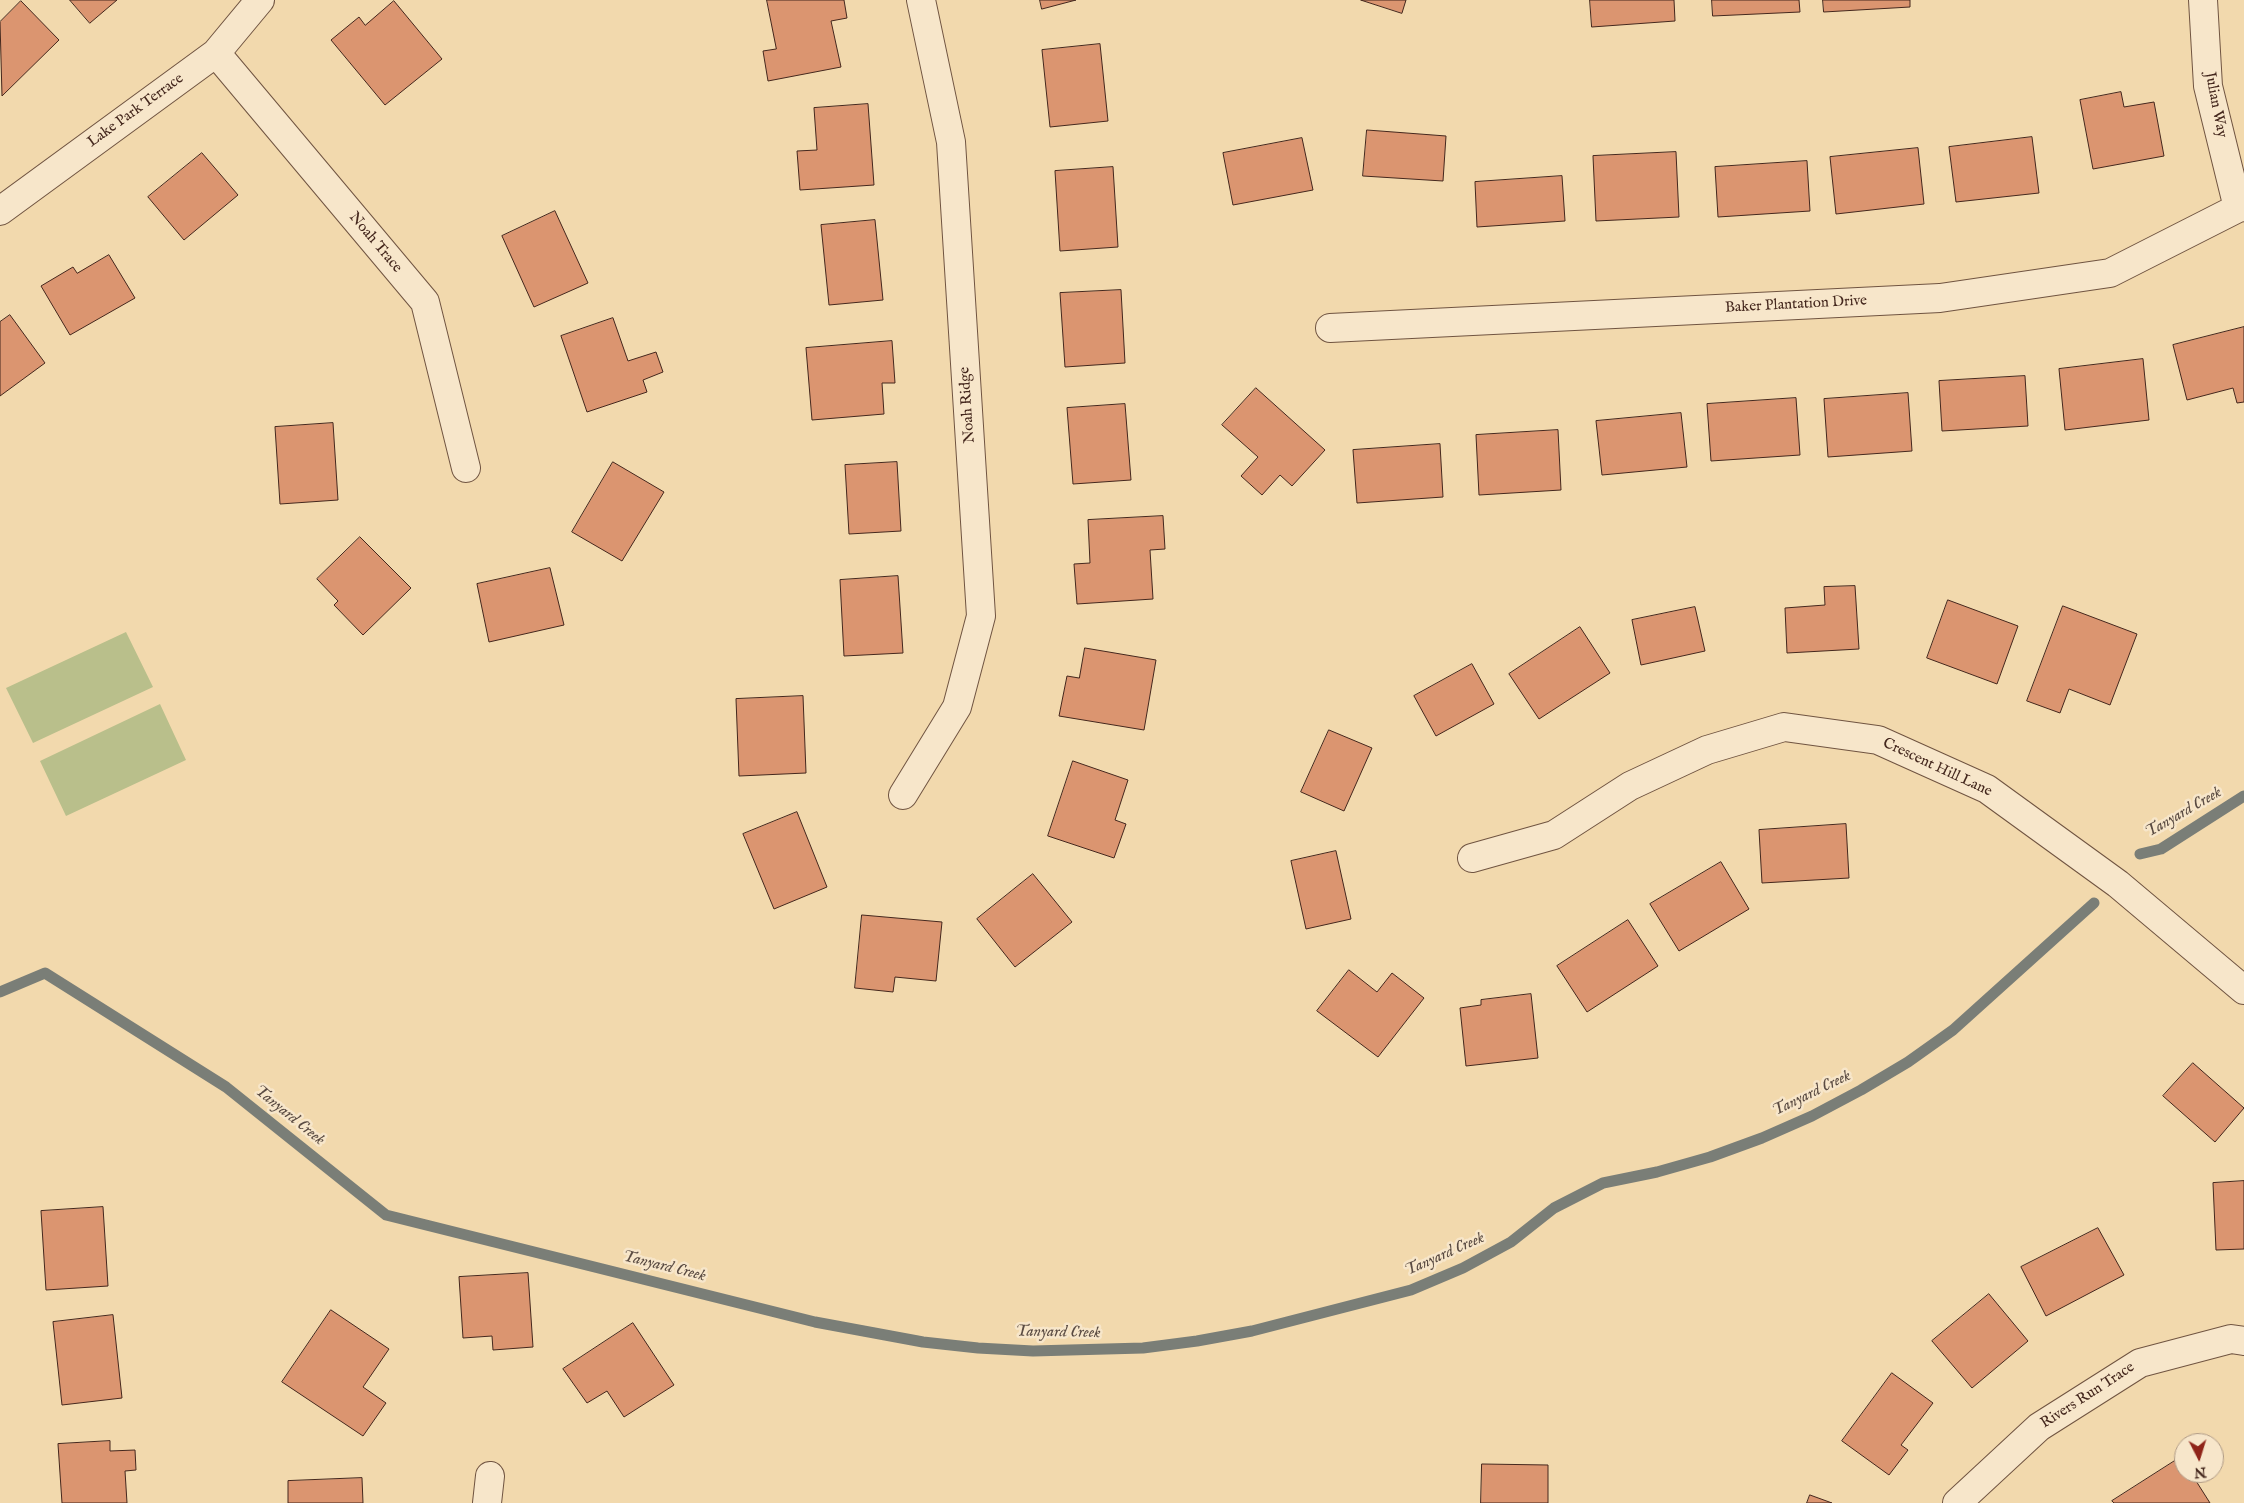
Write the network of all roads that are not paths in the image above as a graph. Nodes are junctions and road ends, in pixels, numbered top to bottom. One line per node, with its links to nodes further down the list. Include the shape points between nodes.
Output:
1 (260, 0): 4 (street, Lake Park Terrace)
2 (921, 0): 9 (street, Noah Ridge, via 951,142 981,616 957,707)
3 (2202, 0): 5 (street, Julian Way, via 2208,86)
4 (216, 52): 6 (street, Lake Park Terrace); 8 (street, Noah Trace, via 425,302)
5 (2241, 207): 7 (street, Baker Plantation Drive, via 2110,274 1940,298)
6 (0, 211)
7 (1330, 328)
8 (466, 468)
9 (903, 794)
10 (1472, 858): 11 (street, Crescent Hill Lane, via 1554,835 1630,786 1707,750 1784,727 1878,740 1987,789 2118,884)
11 (2244, 990)
12 (2244, 1340): 15 (street, Rivers Run Trace, via 2231,1339 2140,1363 2039,1427)
13 (490, 1476): 14 (street)
14 (487, 1503)
15 (1958, 1503)

